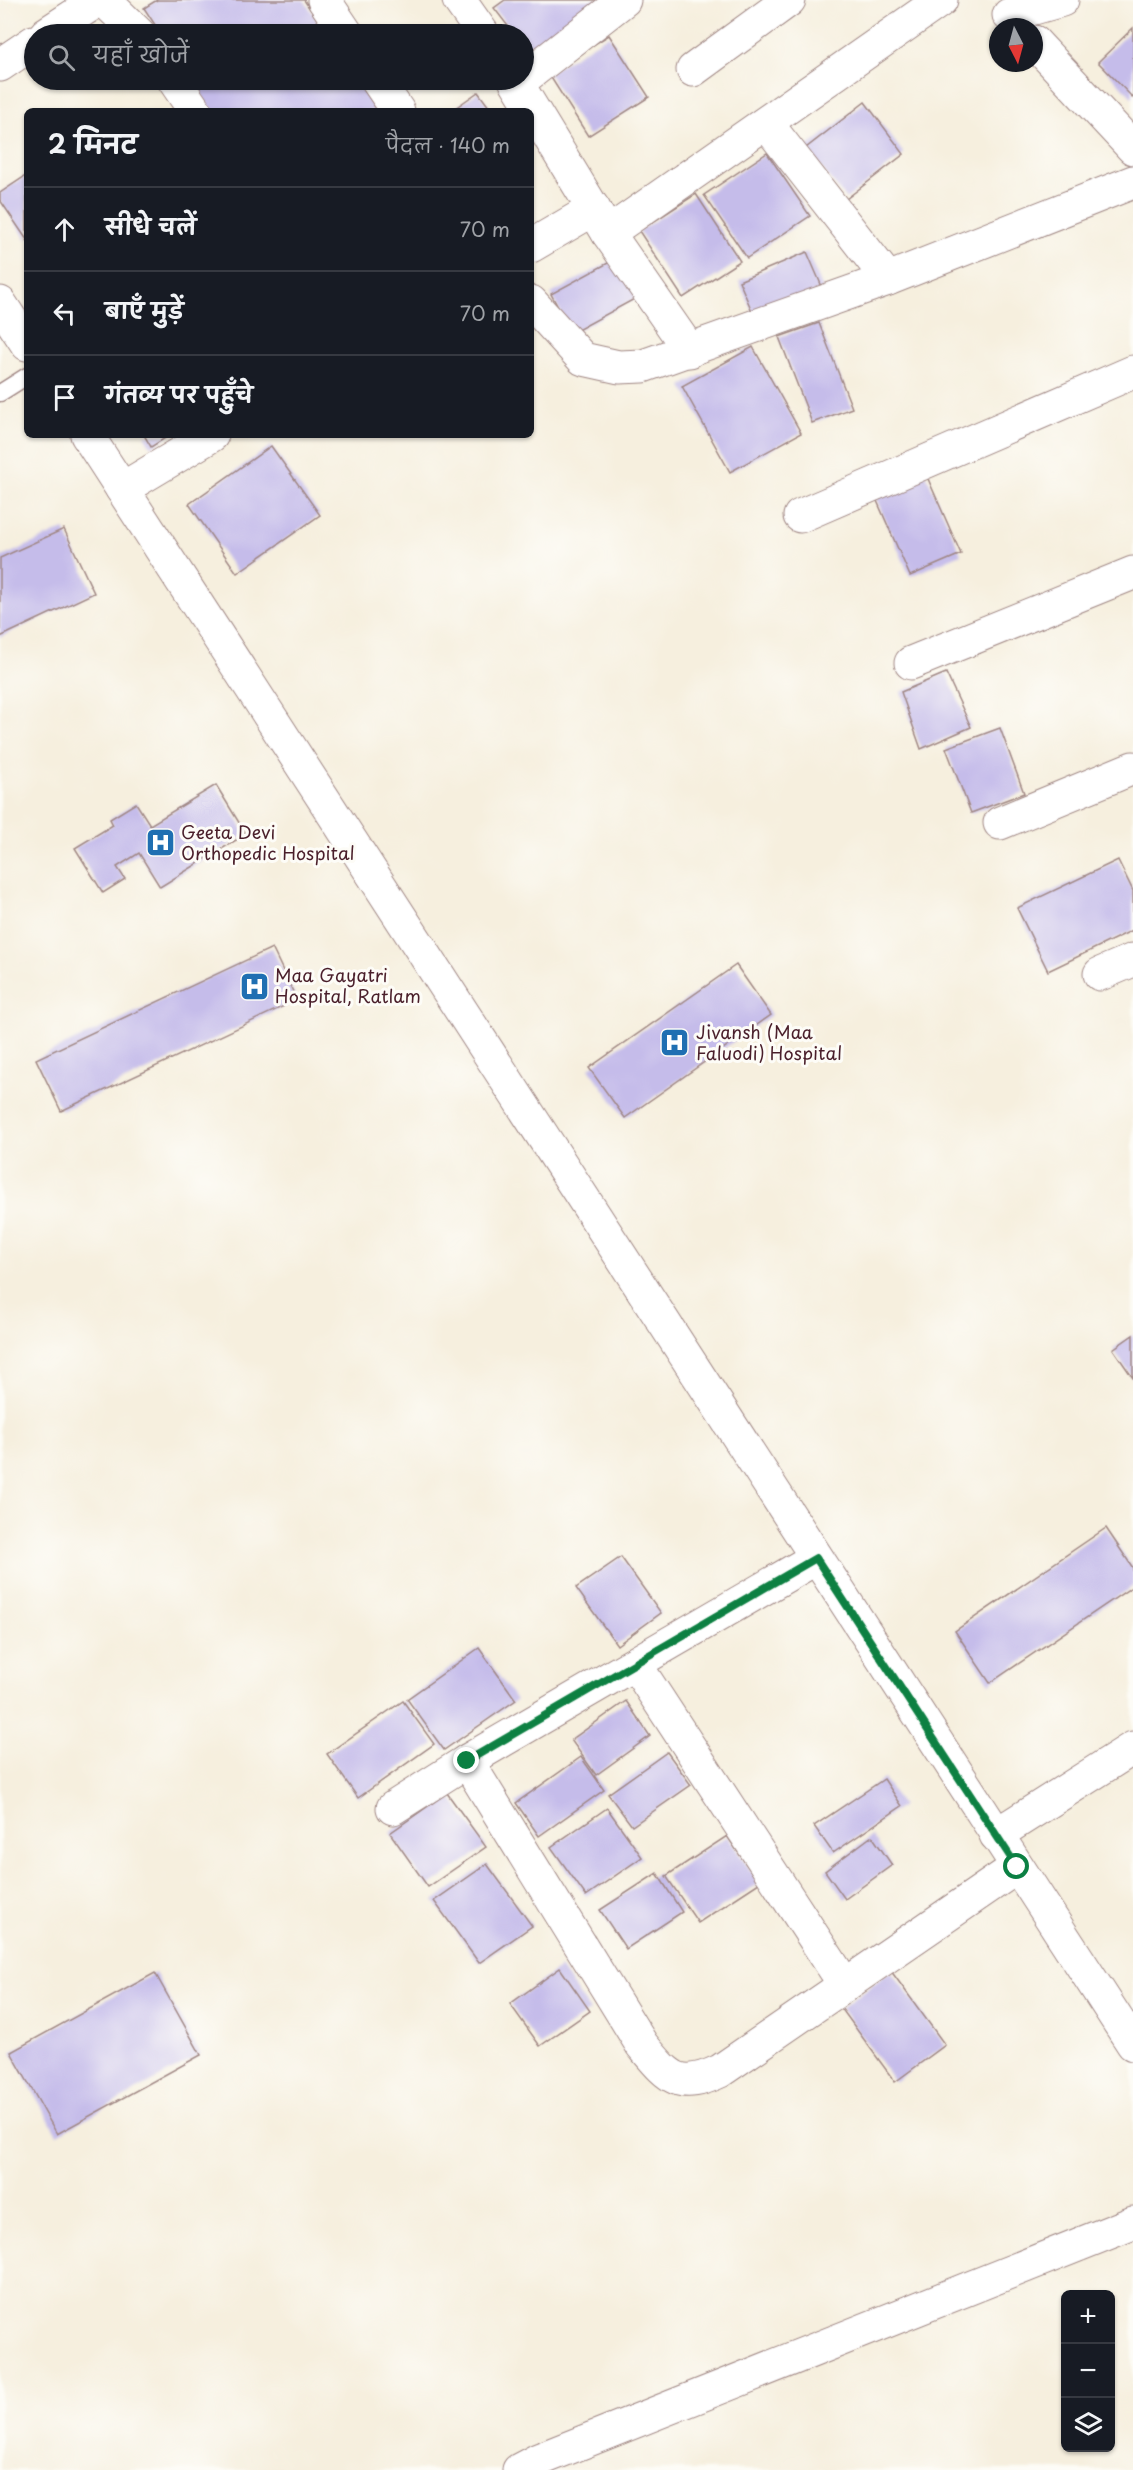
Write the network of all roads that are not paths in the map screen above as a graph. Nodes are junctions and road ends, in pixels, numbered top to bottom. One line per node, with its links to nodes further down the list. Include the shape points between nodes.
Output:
1 (98, 0): 10 (street)
2 (104, 0): 11 (street)
3 (324, 0): 12 (street)
4 (459, 0): 13 (street)
5 (624, 0): 17 (street)
6 (789, 0): 18 (street)
7 (940, 0): 24 (street)
8 (1062, 0): 9 (street)
9 (1008, 14)
10 (61, 24)
11 (129, 24)
12 (340, 24)
13 (476, 24)
14 (24, 49): 16 (street)
15 (1043, 52): 25 (street)
16 (0, 65)
17 (534, 69)
18 (693, 70)
19 (181, 90): 22 (street)
20 (384, 90): 23 (street)
21 (525, 90): 27 (street)
22 (193, 108)
23 (396, 108)
24 (767, 124): 27 (street); 29 (street)
25 (1133, 148)
26 (1133, 182): 29 (street)
27 (601, 221): 28 (street); 33 (street)
28 (534, 245)
29 (888, 279): 33 (street)
30 (0, 303): 32 (street)
31 (534, 305): 33 (street, via 583,359 619,367 643,366)
32 (24, 339)
33 (690, 351)
34 (1133, 372): 40 (street)
35 (24, 378): 36 (lane)
36 (0, 393)
37 (89, 438): 39 (street)
38 (207, 438): 39 (street)
39 (122, 489): 47 (street)
40 (800, 516)
41 (1133, 573): 42 (street)
42 (910, 663)
43 (1133, 768): 44 (street)
44 (1000, 823)
45 (1133, 960): 46 (street)
46 (1100, 974)
47 (816, 1558): 48 (street); 52 (street)
48 (635, 1664): 50 (street); 54 (street)
49 (1133, 1748): 52 (street)
50 (467, 1761): 51 (street); 54 (street, via 642,2045 666,2074 684,2082 720,2071)
51 (393, 1808)
52 (996, 1834): 53 (street)
53 (1017, 1867): 54 (street); 55 (street)
54 (845, 1985)
55 (1133, 2044)
56 (1133, 2223): 57 (street)
57 (519, 2470)

